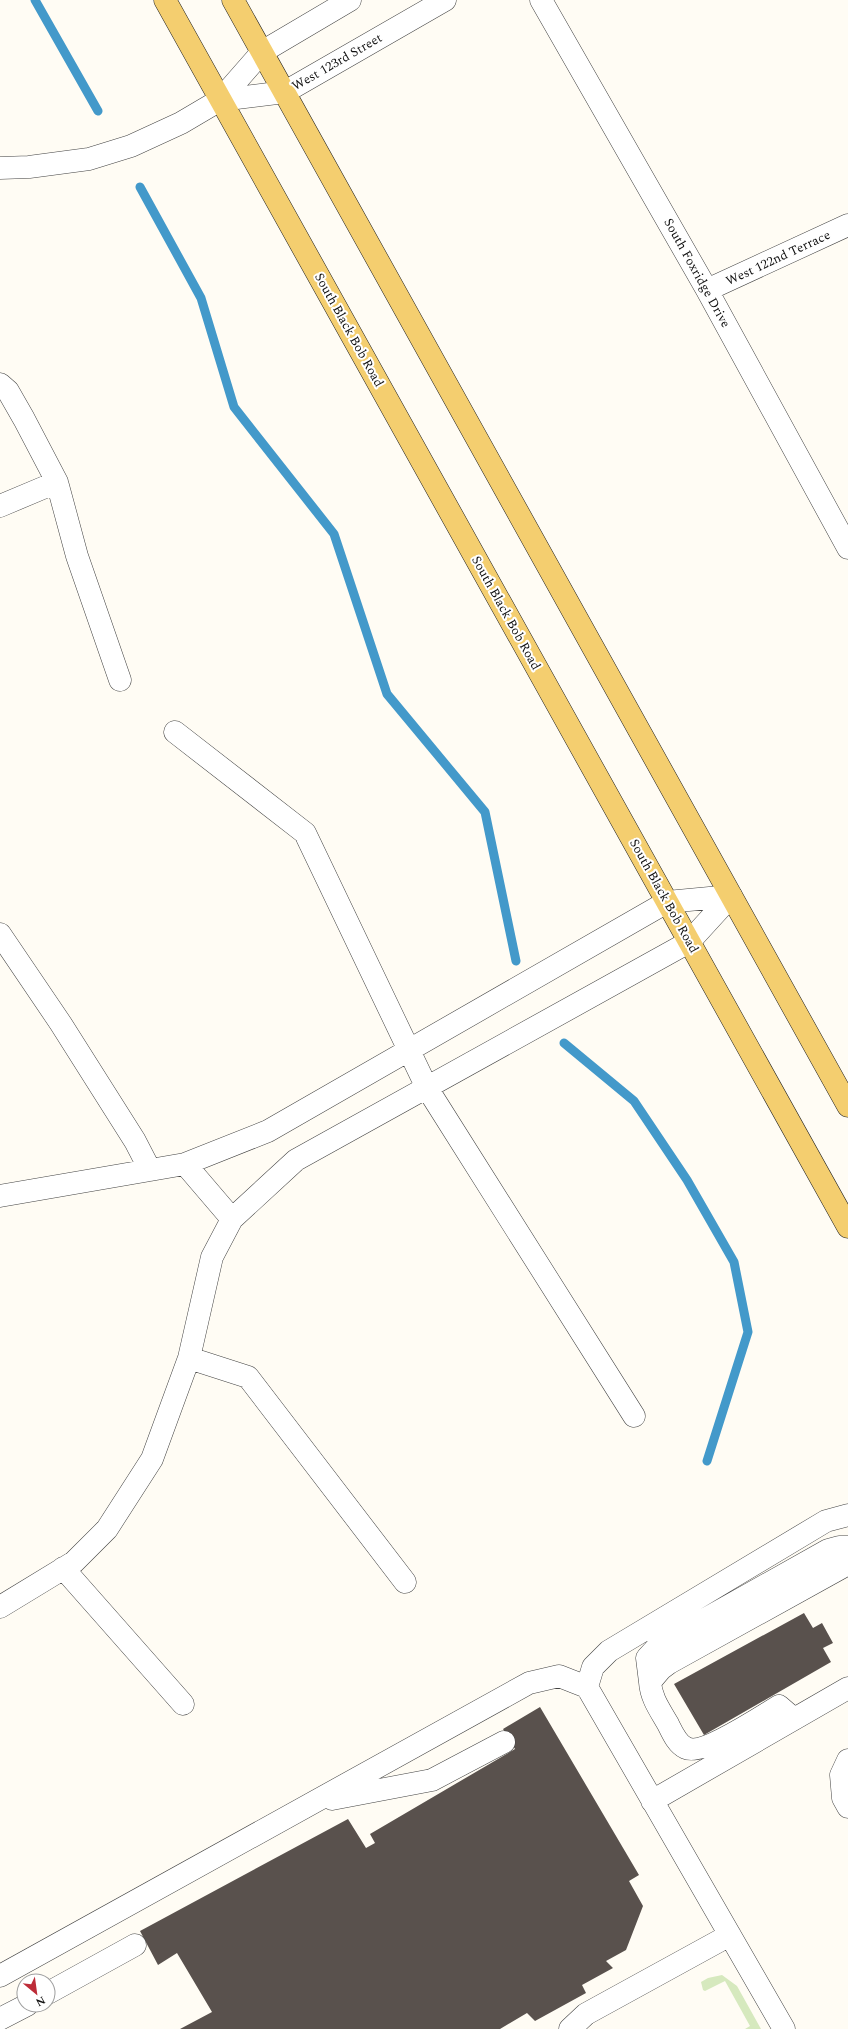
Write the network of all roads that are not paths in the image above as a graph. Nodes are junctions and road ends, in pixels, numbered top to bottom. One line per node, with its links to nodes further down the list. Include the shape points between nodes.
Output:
1 (165, 0): 8 (main road, South Black Bob Road)
2 (233, 0): 6 (main road)
3 (350, 0): 6 (street, West 123rd Street)
4 (445, 0): 7 (street, West 123rd Street)
5 (541, 0): 11 (street, South Foxridge Drive)
6 (262, 52): 7 (main road); 8 (street, West 123rd Street)
7 (285, 92): 8 (street, West 123rd Street); 18 (main road)
8 (220, 100): 9 (street, West 123rd Street, via 151,138 112,152 60,164); 19 (main road, South Black Bob Road)
9 (0, 168)
10 (848, 225): 11 (street, West 122nd Terrace)
11 (707, 290): 15 (street, South Foxridge Drive)
12 (0, 384): 13 (street, via 8,391)
13 (57, 482): 14 (street); 16 (street, via 77,556)
14 (0, 506)
15 (848, 548)
16 (120, 680)
17 (175, 732): 22 (street, via 305,833)
18 (731, 896): 19 (street); 21 (street); 24 (main road)
19 (667, 902): 21 (main road, South Black Bob Road); 22 (street)
20 (1, 937): 26 (street, via 62,1024 135,1141)
21 (689, 942): 23 (street); 29 (main road, South Black Bob Road)
22 (408, 1051): 23 (street); 25 (street, via 268,1131)
23 (427, 1088): 28 (street, via 296,1160); 31 (street)
24 (848, 1106)
25 (185, 1164): 26 (street); 28 (street)
26 (150, 1170): 27 (street)
27 (0, 1196)
28 (232, 1219): 30 (street, via 212,1257)
29 (848, 1226)
30 (189, 1358): 35 (street, via 152,1459 107,1529 74,1562); 36 (street, via 248,1377)
31 (634, 1416)
32 (848, 1515): 39 (street, via 826,1521 609,1651 593,1667)
33 (848, 1547): 38 (street, via 828,1550 659,1644 647,1658)
34 (848, 1564): 38 (street, via 669,1663)
35 (63, 1568): 37 (street); 41 (street)
36 (405, 1582)
37 (0, 1607)
38 (650, 1682): 42 (street, via 653,1698 679,1743 686,1748 693,1749 714,1743 779,1706)
39 (587, 1687): 45 (street); 46 (street, via 559,1676 528,1683)
40 (848, 1688): 42 (street)
41 (183, 1704)
42 (794, 1719): 45 (street)
43 (504, 1742): 46 (street, via 432,1780)
44 (848, 1760): 47 (street, via 841,1775 843,1798)
45 (652, 1801): 48 (street)
46 (313, 1802): 50 (street)
47 (848, 1807)
48 (730, 1935): 54 (street, via 586,2014); 55 (street)
49 (135, 1945): 51 (street)
50 (0, 1976)
51 (56, 1989)
52 (16, 2011): 53 (street)
53 (0, 2020)
54 (570, 2029)
55 (784, 2029)

